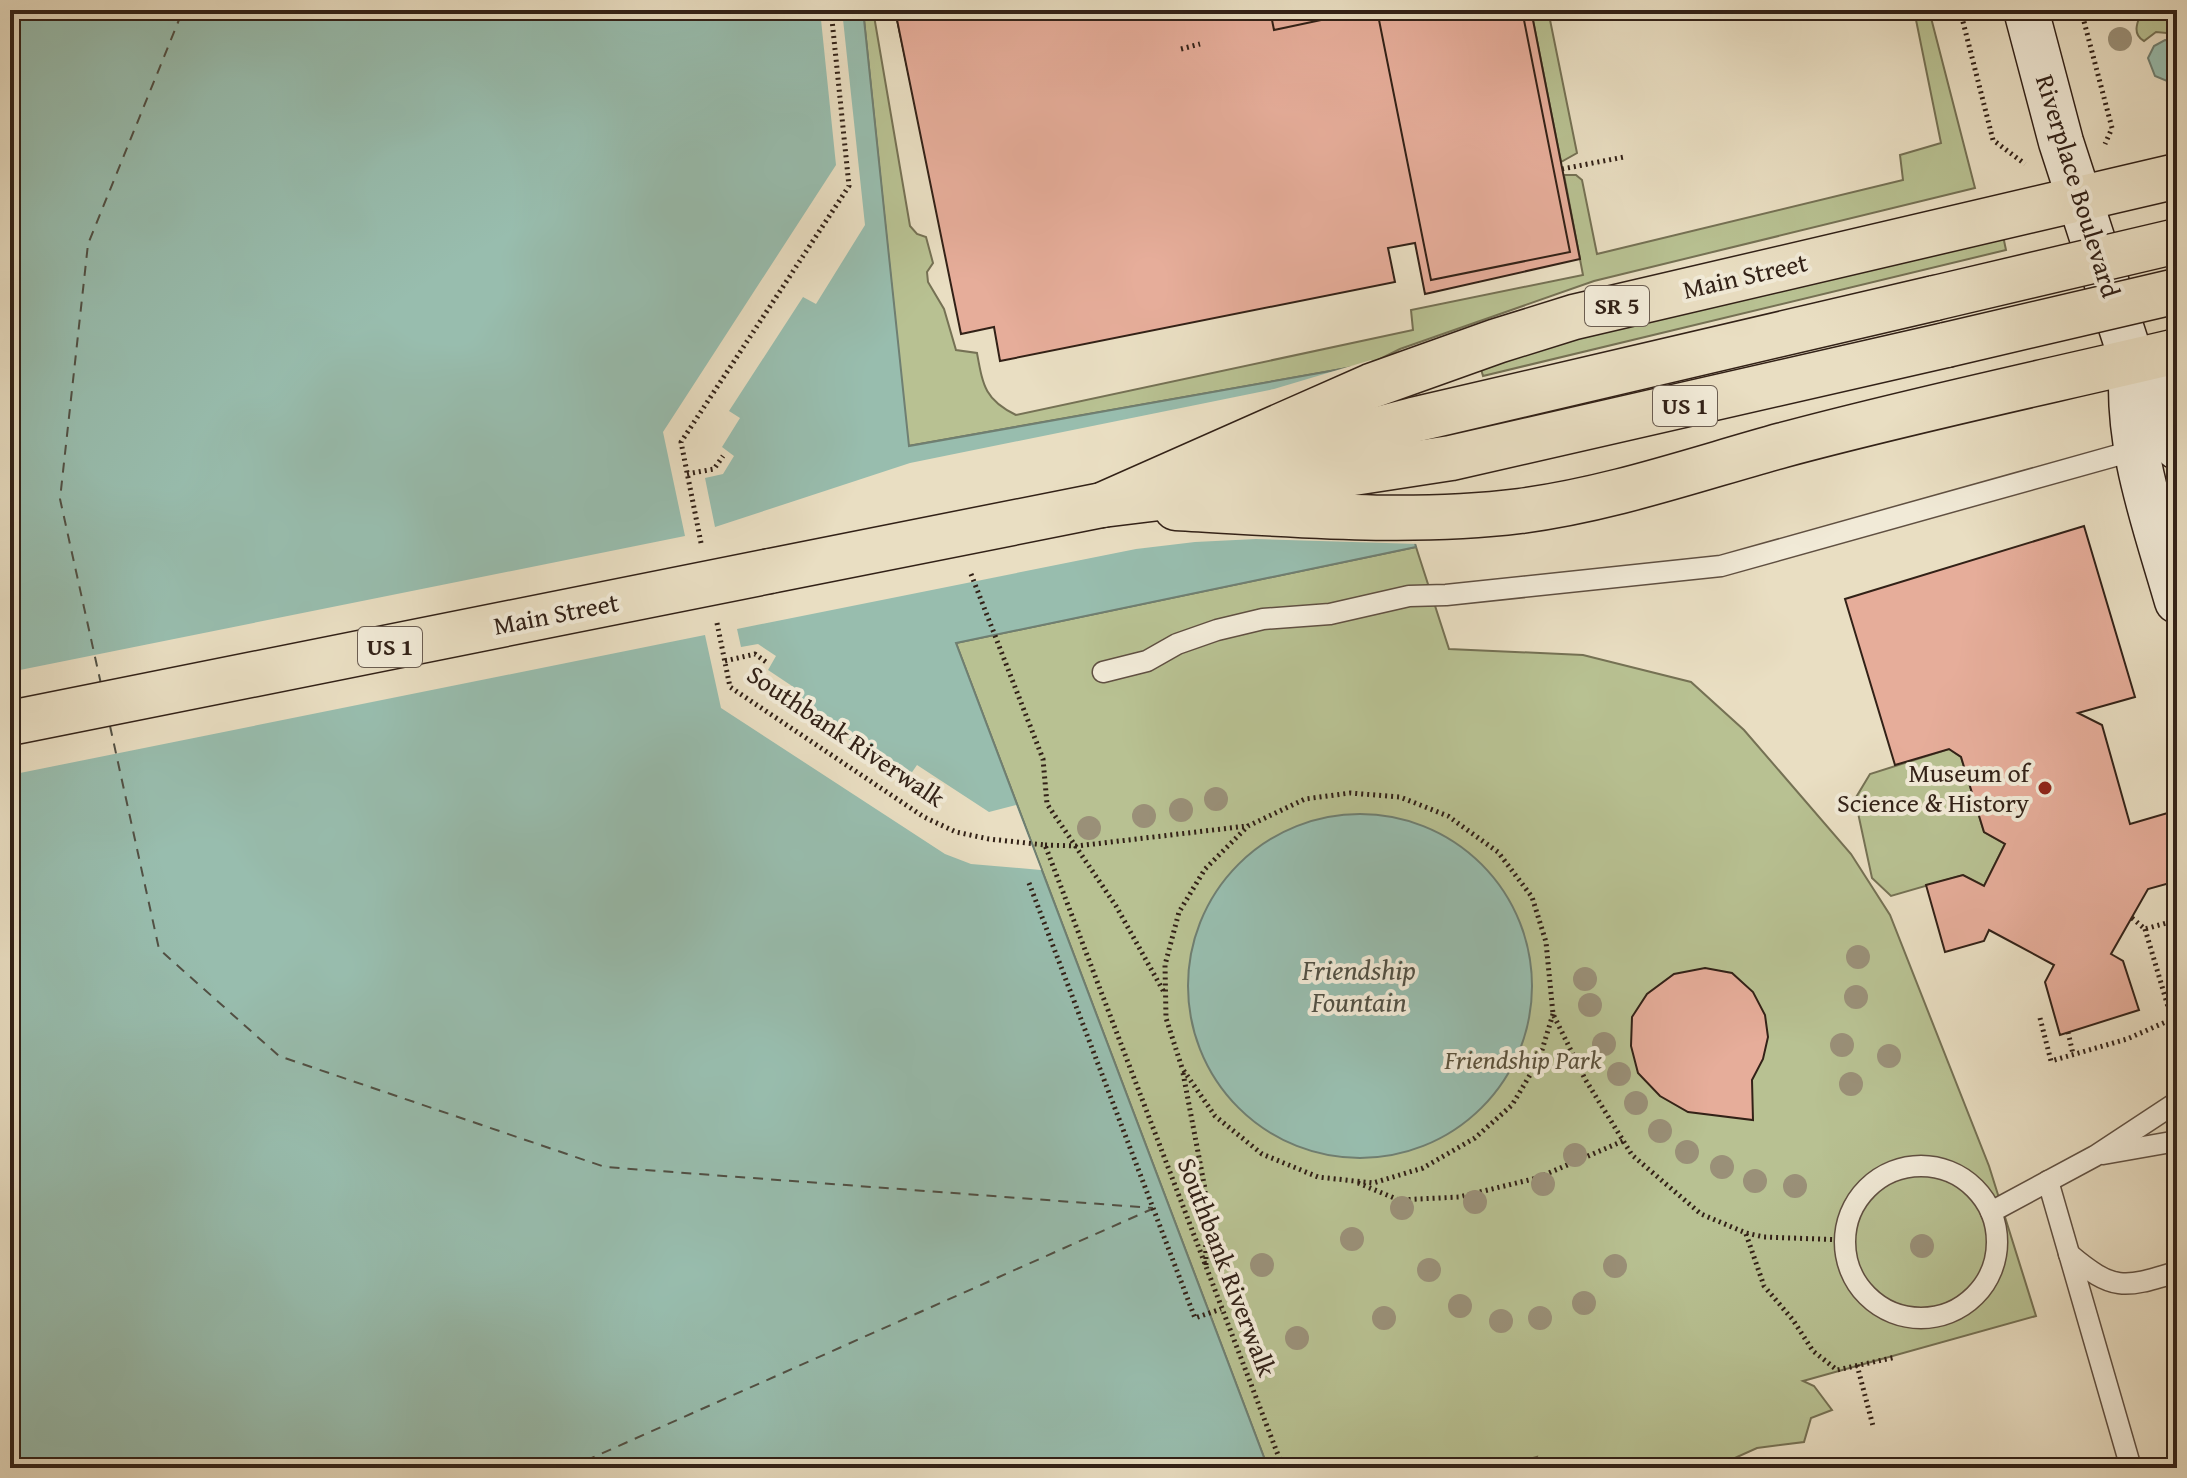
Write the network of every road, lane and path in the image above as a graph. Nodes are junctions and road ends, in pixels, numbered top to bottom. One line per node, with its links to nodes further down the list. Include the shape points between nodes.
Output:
1 (831, 10): 16 (path, via 849,186 681,442)
2 (1960, 10): 9 (path, via 1993,140)
3 (2026, 10): 9 (main road, Riverplace Boulevard)
4 (1200, 44): 5 (path)
5 (1181, 49)
6 (1624, 157): 7 (path)
7 (1562, 169)
8 (2177, 176): 9 (main road, Main Street / SR 5)
9 (2080, 199): 13 (main road, Riverplace Boulevard); 17 (main road, Main Street / SR 5, via 1598,311 1507,338 1311,411)
10 (2177, 241): 17 (main road, US 1, bridge, via 1413,420)
11 (2177, 291): 17 (main road, US 1, bridge, via 1529,442 1422,463)
12 (2177, 351): 13 (main road, Main Street)
13 (2132, 361): 14 (main road, via 2129,400); 17 (main road, Main Street, via 1783,445 1638,488 1524,510 1347,517)
14 (2156, 448): 20 (main road); 24 (lane, via 1721,566 1409,596 1330,614 1263,619 1217,630 1147,661)
15 (723, 456): 16 (path, via 714,469)
16 (687, 474): 18 (path)
17 (1102, 505): 25 (main road, Main Street / US 1, bridge)
18 (703, 552)
19 (971, 574): 28 (path, via 1043,759 1047,804)
20 (2177, 601)
21 (715, 614): 22 (path, Southbank Riverwalk)
22 (725, 661): 23 (path, via 755,654); 27 (path, Southbank Riverwalk, via 730,687 924,817 956,832)
23 (766, 662)
24 (1103, 672)
25 (10, 723)
26 (1248, 826): 28 (path); 33 (path, via 1205,869 1179,912 1165,965); 34 (path, via 1305,799 1350,793 1400,797 1448,816 1498,852 1532,897 1546,942)
27 (1045, 845): 28 (path); 51 (path, Southbank Riverwalk)
28 (1077, 846): 33 (path)
29 (1029, 883): 53 (path, via 1195,1318)
30 (2132, 918): 32 (path)
31 (2177, 920): 32 (path)
32 (2145, 929): 36 (path)
33 (1166, 995): 40 (path, via 1166,1018)
34 (1553, 1014): 42 (path); 45 (path, via 1539,1060 1512,1105 1475,1138 1423,1168 1373,1183)
35 (2040, 1018): 39 (path, via 2051,1061)
36 (2174, 1018): 38 (path); 39 (path, via 2127,1039)
37 (2068, 1032): 39 (path)
38 (2177, 1037)
39 (2073, 1054)
40 (1182, 1068): 45 (path, via 1215,1116 1262,1154 1318,1177); 51 (path, via 1205,1189)
41 (2177, 1102): 44 (lane)
42 (1623, 1141): 45 (path, via 1537,1178 1459,1197 1399,1200); 48 (path, via 1632,1155 1701,1214)
43 (2177, 1141): 44 (lane)
44 (2095, 1156): 46 (lane)
45 (1352, 1180)
46 (2048, 1181): 47 (lane); 50 (lane)
47 (1991, 1212): 49 (lane, via 1977,1190 1957,1174 1932,1166 1906,1167 1882,1176 1862,1192 1849,1214); 49 (lane, via 1995,1260 1985,1283 1947,1314 1923,1319 1876,1304 1859,1287)
48 (1746, 1233): 49 (path); 55 (path, via 1764,1286 1813,1351 1837,1370)
49 (1845, 1240)
50 (2069, 1254): 52 (lane, via 2097,1275 2124,1284); 58 (lane)
51 (1206, 1270): 53 (path, Southbank Riverwalk)
52 (2177, 1272)
53 (1221, 1309): 57 (path, Southbank Riverwalk)
54 (1896, 1357): 55 (path)
55 (1857, 1365): 56 (path)
56 (1873, 1426)
57 (1283, 1468)
58 (2131, 1468)

